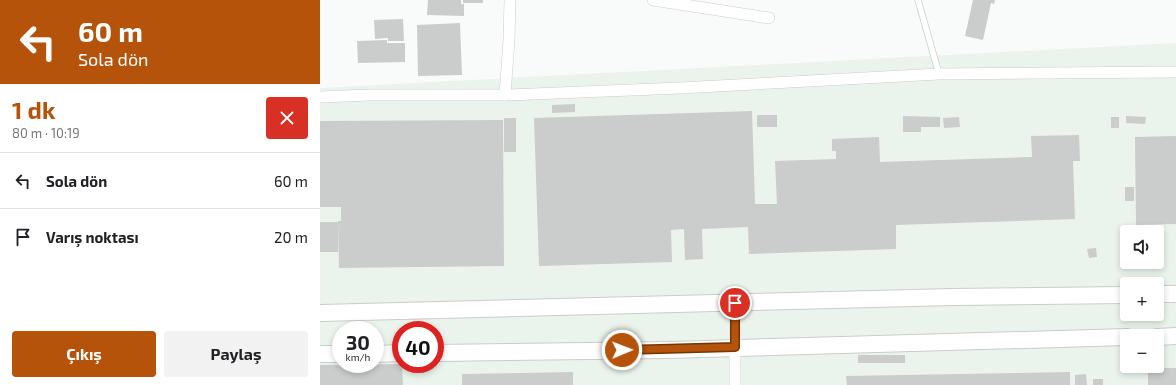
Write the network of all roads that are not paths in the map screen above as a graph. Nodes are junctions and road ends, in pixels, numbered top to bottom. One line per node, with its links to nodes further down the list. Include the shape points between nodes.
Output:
1 (653, 0): 4 (street)
2 (918, 0): 6 (lane)
3 (513, 1): 7 (street)
4 (769, 18)
5 (1176, 72): 6 (street)
6 (938, 74): 7 (street)
7 (505, 95): 8 (street)
8 (320, 97)
9 (1164, 294): 10 (street)
10 (1176, 294)
11 (1120, 295): 12 (street)
12 (735, 303): 13 (street); 17 (street)
13 (320, 312)
14 (1164, 336): 15 (street)
15 (1176, 336)
16 (1120, 337): 17 (street)
17 (735, 347): 18 (street); 21 (street)
18 (444, 353)
19 (320, 354): 20 (street)
20 (332, 354)
21 (735, 385)

